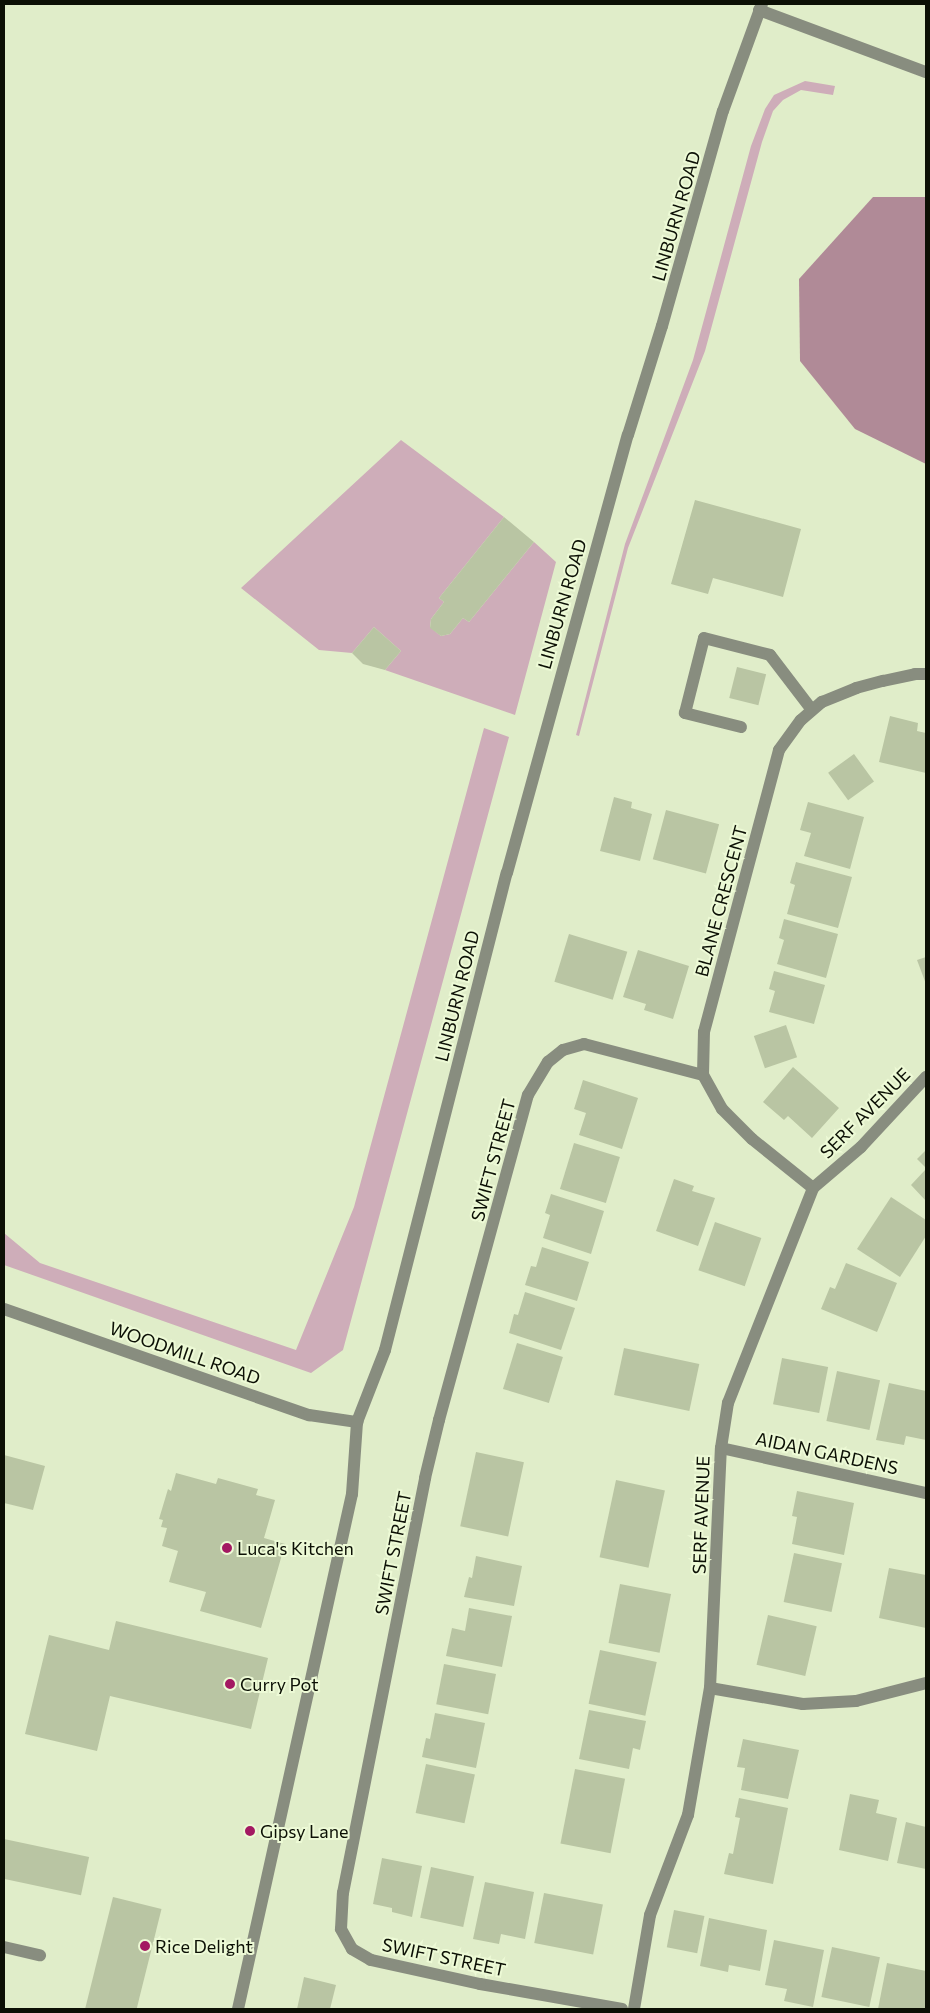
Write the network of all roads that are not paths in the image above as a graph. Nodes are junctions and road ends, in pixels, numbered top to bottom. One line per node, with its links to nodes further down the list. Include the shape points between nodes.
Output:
1 (761, 7): 2 (street); 10 (street, LINBURN ROAD, via 724,111 628,435 510,864 385,1350)
2 (926, 72)
3 (926, 674): 4 (street, BLANE CRESCENT, via 856,688 822,702)
4 (812, 710): 5 (street, via 770,655 704,638 685,713); 6 (street, BLANE CRESCENT, via 779,750 704,1032)
5 (741, 727)
6 (703, 1075): 8 (street, via 722,1109 752,1139); 18 (street, SWIFT STREET, via 584,1044 563,1050 548,1062 528,1096 434,1439 343,1893 341,1929 352,1949 371,1960 480,1984)
7 (926, 1077): 8 (street, SERF AVENUE, via 861,1147)
8 (813, 1188): 11 (street, SERF AVENUE, via 728,1403)
9 (5, 1314): 10 (street, WOODMILL ROAD, via 309,1415)
10 (357, 1422): 17 (street, LINBURN ROAD, via 352,1494)
11 (721, 1448): 12 (street, AIDAN GARDENS); 14 (street, SERF AVENUE)
12 (926, 1493)
13 (926, 1683): 14 (street, via 856,1701 803,1704)
14 (710, 1688): 19 (street, SERF AVENUE, via 688,1815 650,1915)
15 (4, 1947): 16 (street)
16 (40, 1955)
17 (238, 2009)
18 (622, 2009)
19 (634, 2009)

